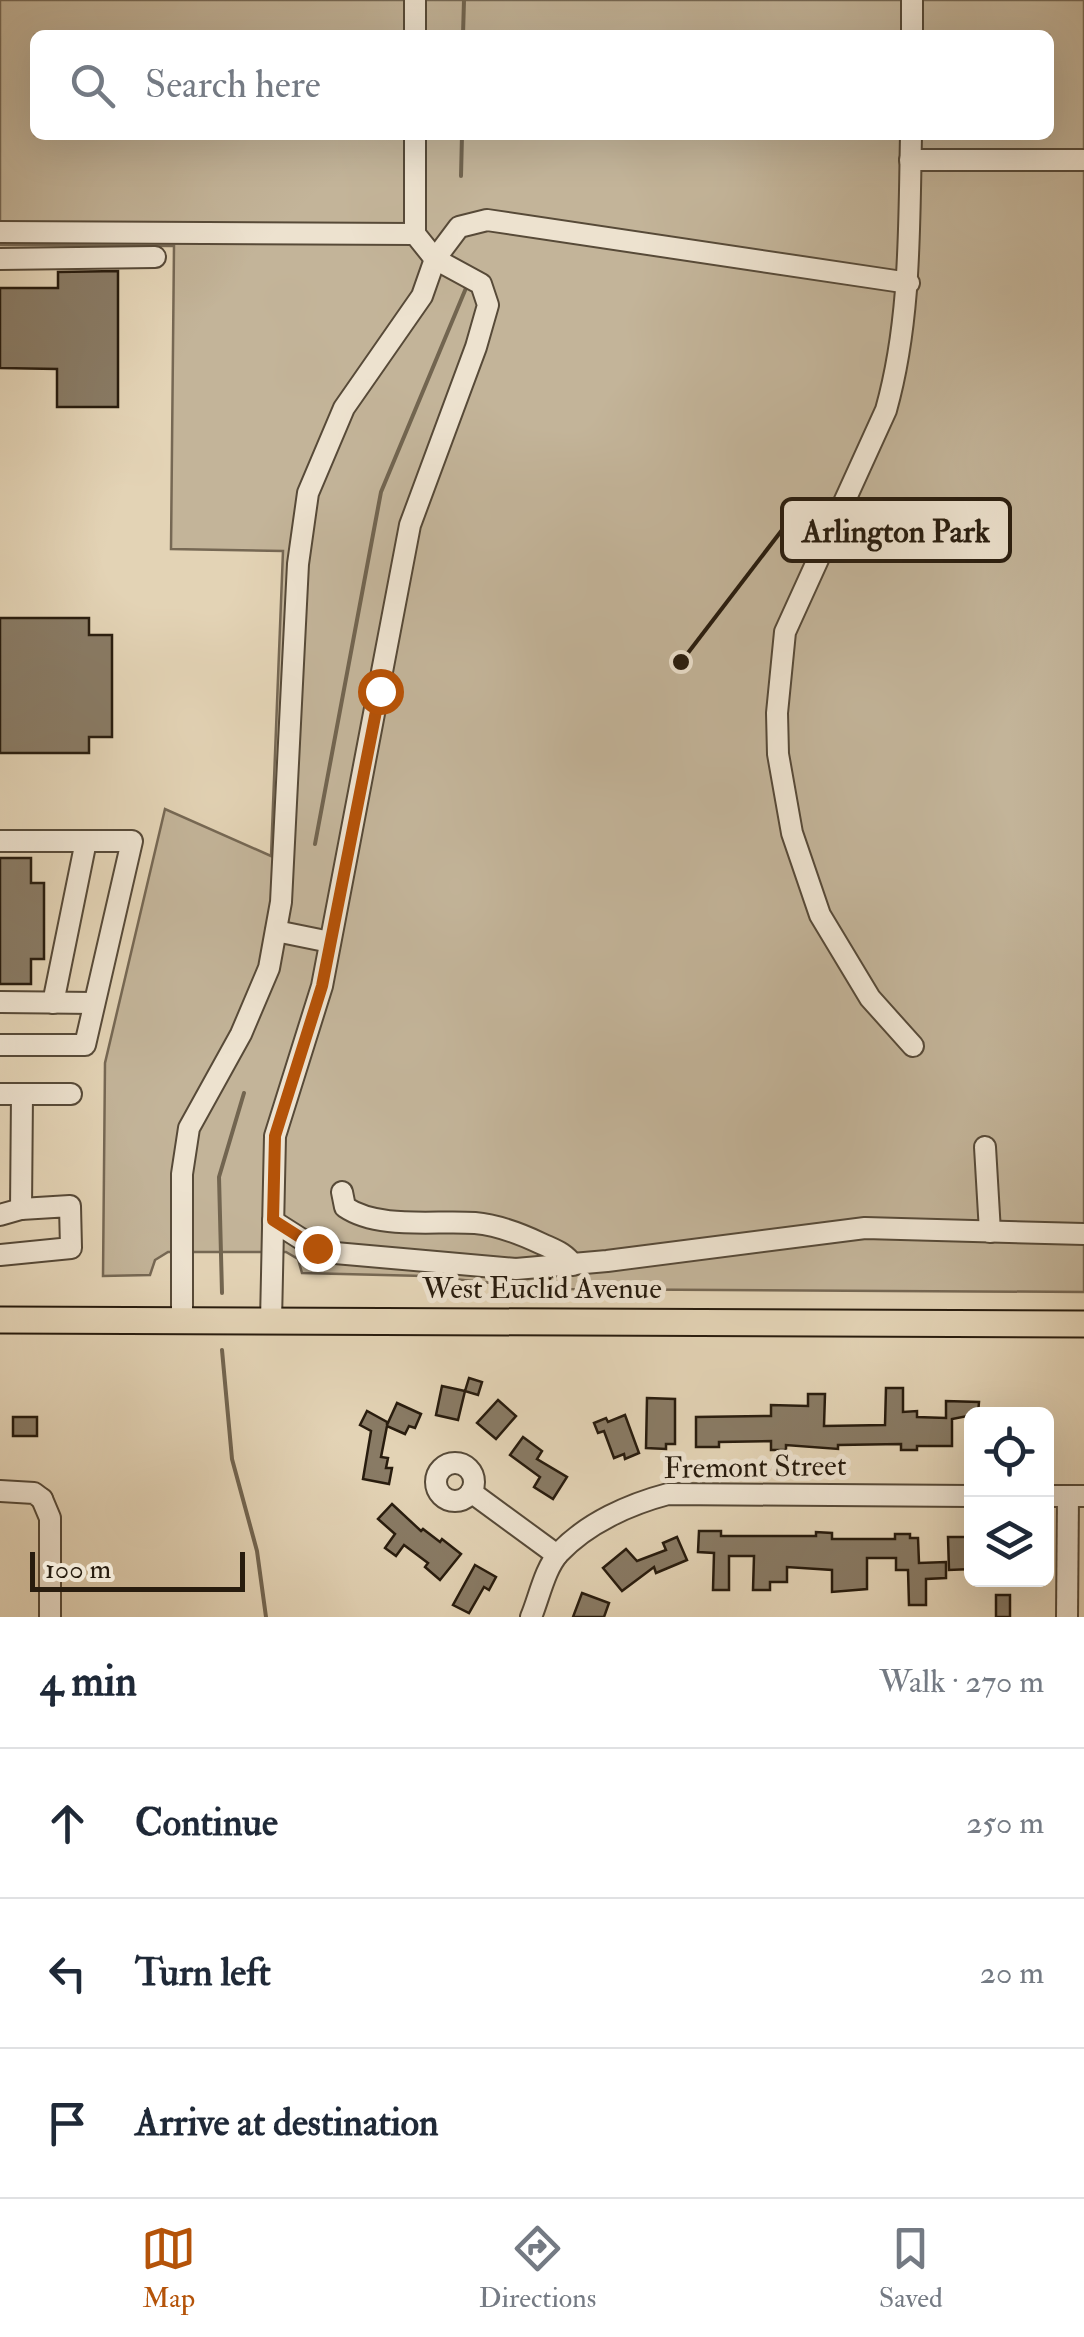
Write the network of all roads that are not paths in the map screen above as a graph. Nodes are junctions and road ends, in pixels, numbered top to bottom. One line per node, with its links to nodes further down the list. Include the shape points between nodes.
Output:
1 (415, 0): 3 (street)
2 (912, 0): 4 (street)
3 (415, 30)
4 (912, 30)
5 (415, 140): 10 (street)
6 (910, 140): 7 (street)
7 (910, 160): 8 (street); 14 (street)
8 (1084, 160)
9 (0, 232): 10 (street)
10 (416, 234): 13 (street)
11 (0, 258): 12 (street)
12 (155, 258)
13 (435, 259): 14 (street, via 459,227 487,220); 17 (street, via 422,296 344,408 308,494); 18 (street, via 481,284 488,305 410,525)
14 (909, 283): 23 (street, via 886,410 785,632 777,712 783,793 820,915 870,998)
15 (0, 841): 16 (street)
16 (86, 841): 20 (street); 21 (street, via 132,841)
17 (276, 931): 18 (street); 38 (street, via 269,968 241,1034 189,1128 182,1174)
18 (330, 942): 31 (street, via 275,1136)
19 (0, 1002): 20 (street)
20 (53, 1002): 21 (street)
21 (94, 1003): 22 (street, via 85,1045)
22 (0, 1045)
23 (913, 1046)
24 (0, 1094): 25 (street)
25 (22, 1094): 26 (street); 29 (street)
26 (71, 1094)
27 (985, 1146): 32 (street)
28 (342, 1192): 35 (street, via 345,1207 356,1214 480,1224 566,1254)
29 (21, 1209): 30 (street); 34 (street, via 70,1206 72,1248)
30 (0, 1215)
31 (273, 1220): 35 (street, via 335,1254 516,1268); 37 (street)
32 (990, 1232): 33 (street); 35 (street, via 865,1228)
33 (1084, 1234)
34 (0, 1255)
35 (573, 1265)
36 (3, 1315): 38 (main road, West Euclid Avenue)
37 (271, 1321): 38 (main road, West Euclid Avenue); 39 (main road, West Euclid Avenue)
38 (182, 1322)
39 (1084, 1324)
40 (0, 1491): 45 (street, via 49,1492)
41 (471, 1492): 44 (street)
42 (964, 1496): 44 (street, Fremont Street, via 668,1494 621,1510)
43 (1066, 1496): 47 (street)
44 (557, 1555): 46 (street)
45 (50, 1617)
46 (531, 1617)
47 (1067, 1617)

